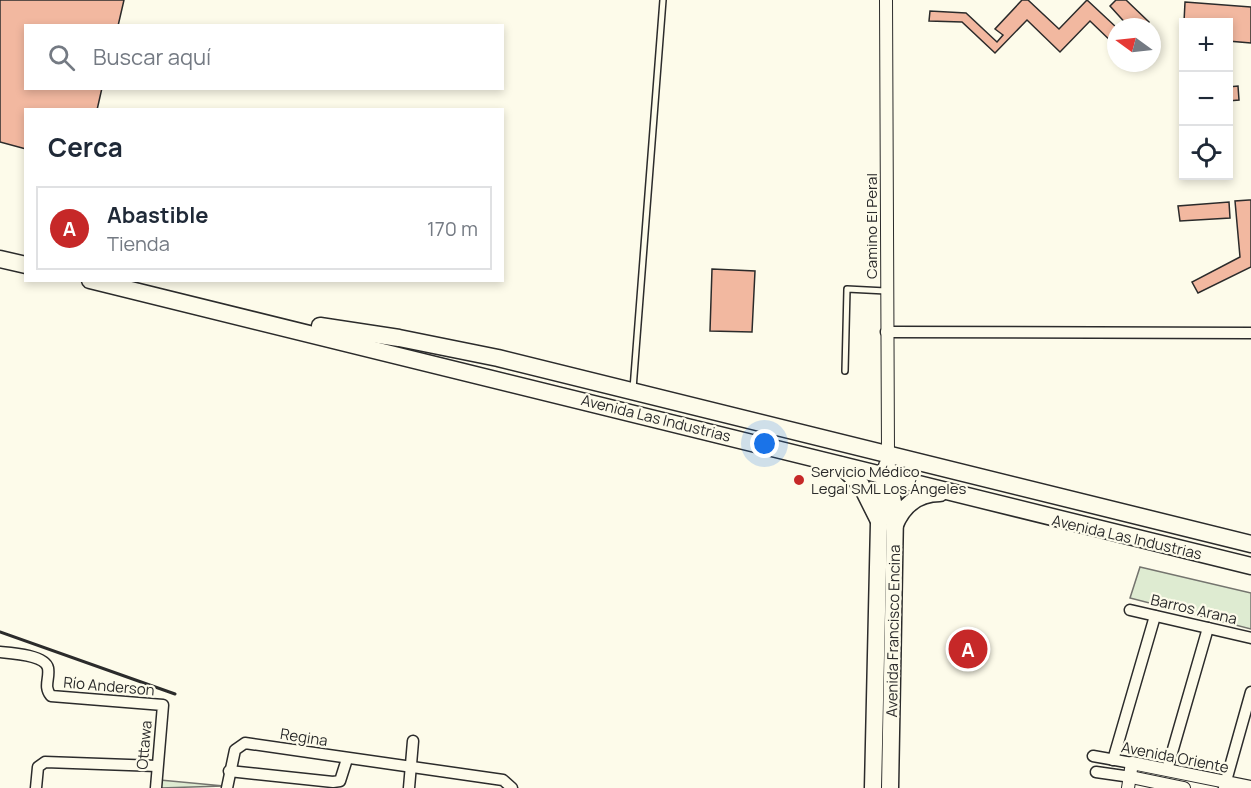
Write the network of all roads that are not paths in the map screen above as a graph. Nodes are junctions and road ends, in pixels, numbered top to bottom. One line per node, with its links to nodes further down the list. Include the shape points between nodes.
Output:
1 (663, 0): 11 (lane)
2 (886, 0): 6 (street, Camino El Peral)
3 (0, 259): 4 (main road)
4 (24, 265)
5 (98, 282): 7 (main road, Avenida Las Industrias)
6 (886, 291): 8 (street, Camino El Peral); 10 (lane, via 847,289)
7 (236, 315): 11 (main road, Avenida Las Industrias, via 442,346); 13 (main road, Avenida Las Industrias)
8 (886, 332): 9 (street); 12 (street, Camino El Peral)
9 (1251, 333)
10 (845, 371)
11 (633, 391): 12 (main road, Avenida Las Industrias)
12 (888, 453): 14 (main road, Avenida Francisco Encina); 17 (main road, Avenida Las Industrias)
13 (835, 462): 14 (main road, Avenida Las Industrias); 16 (main road, via 861,485)
14 (887, 476): 15 (main road, Avenida Las Industrias); 16 (main road, Avenida Francisco Encina)
15 (948, 492): 16 (main road, via 913,500); 18 (main road, Avenida Las Industrias)
16 (887, 525): 19 (main road, Avenida Francisco Encina); 20 (main road, Avenida Francisco Encina)
17 (1251, 544)
18 (1251, 566)
19 (878, 583): 20 (main road); 28 (main road, Avenida Francisco Encina)
20 (895, 585): 29 (main road, Avenida Francisco Encina)
21 (1130, 610): 22 (street, Barros Arana)
22 (1155, 616): 23 (street, Barros Arana); 33 (street)
23 (1208, 628): 24 (street, Barros Arana); 37 (street)
24 (1251, 638)
25 (0, 652): 27 (street, Río Anderson, via 29,656 45,663 46,687 51,696)
26 (1251, 692): 41 (street)
27 (163, 705): 35 (street, Ottawa)
28 (874, 723): 29 (main road); 48 (main road, Avenida Francisco Encina)
29 (891, 724): 49 (main road, Avenida Francisco Encina)
30 (413, 741): 36 (street)
31 (1093, 756): 33 (street, Avenida Oriente)
32 (347, 759): 36 (street, Regina); 38 (street, via 344,776 333,783); 38 (street, Regina, via 245,743 235,750)
33 (1113, 760): 34 (street, Avenida Oriente)
34 (1132, 763): 37 (street, Avenida Oriente); 40 (street)
35 (158, 766): 43 (street, via 45,762 38,767); 44 (street, Ottawa)
36 (411, 768): 46 (street); 47 (street, Regina, via 503,780)
37 (1167, 770): 41 (street, Avenida Oriente)
38 (229, 771): 45 (street, Regina)
39 (1096, 772): 40 (street, Avenida Oriente)
40 (1130, 782): 50 (street, Avenida Oriente)
41 (1225, 785): 42 (street, Avenida Oriente)
42 (1251, 787)
43 (36, 788)
44 (156, 788)
45 (227, 788)
46 (409, 788)
47 (512, 788)
48 (873, 788)
49 (890, 788)
50 (1184, 788)

